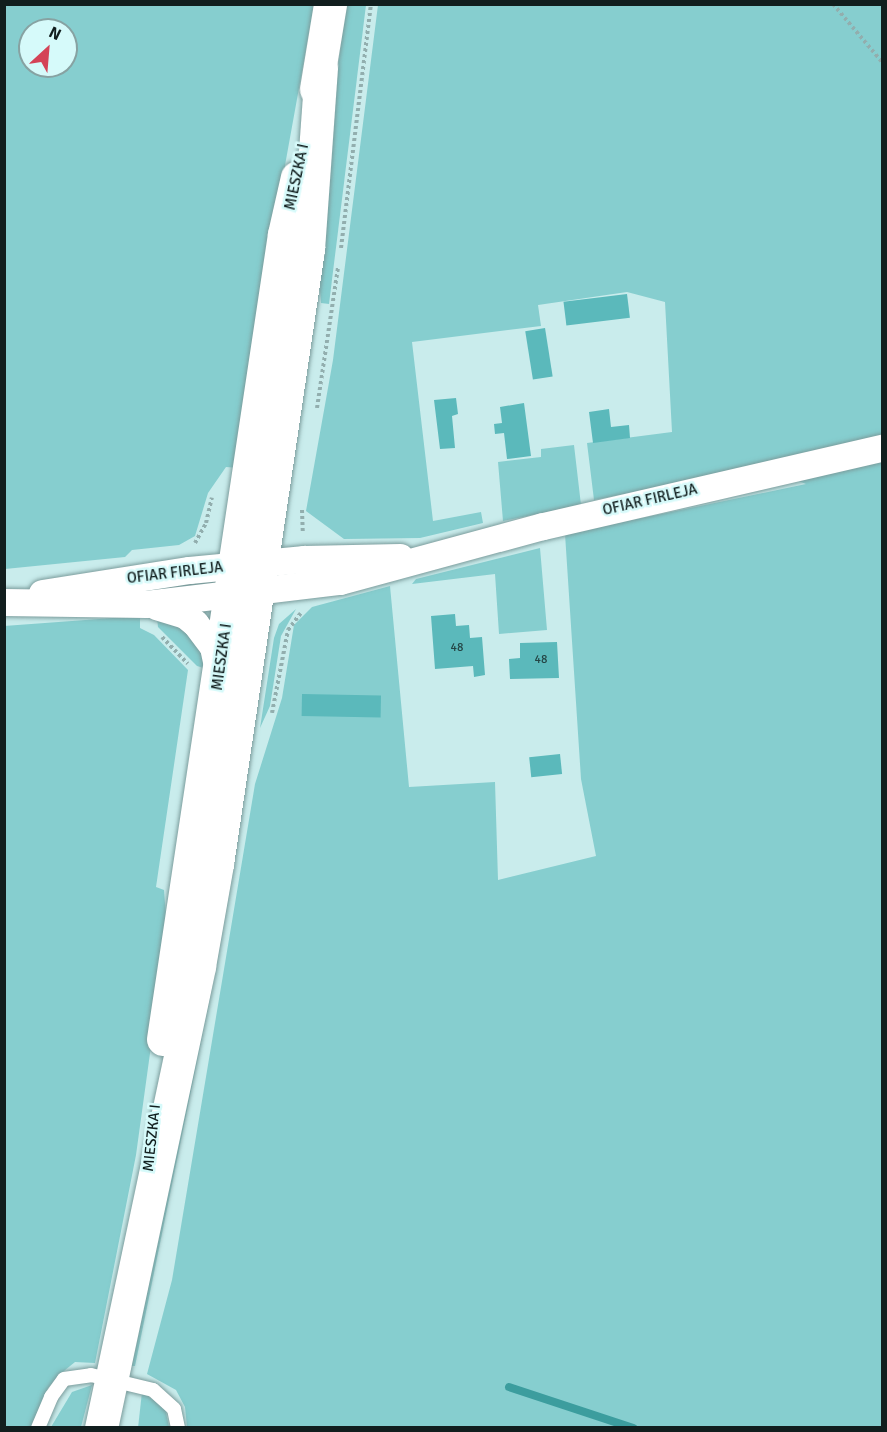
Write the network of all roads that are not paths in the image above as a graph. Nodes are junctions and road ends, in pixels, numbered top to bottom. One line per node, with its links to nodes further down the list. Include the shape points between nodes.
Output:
1 (330, 4): 2 (street, MIESZKA I)
2 (321, 67): 5 (street, MIESZKA I, via 284,234); 5 (street, MIESZKA I, via 308,249 275,454)
3 (882, 448): 4 (street, OFIAR FIRLEJA)
4 (419, 558): 5 (street, OFIAR FIRLEJA, via 304,559); 5 (street, OFIAR FIRLEJA, via 381,572 305,585)
5 (245, 579): 6 (street, OFIAR FIRLEJA, via 92,584); 7 (street, OFIAR FIRLEJA); 8 (street, MIESZKA I); 9 (street, MIESZKA I, via 199,966)
6 (4, 602): 7 (street, OFIAR FIRLEJA)
7 (147, 604): 8 (street, OFIAR FIRLEJA, via 169,609 195,623 213,647)
8 (206, 675): 9 (street, MIESZKA I)
9 (140, 1250): 10 (street, MIESZKA I)
10 (113, 1378): 11 (lane, via 77,1375 64,1379); 12 (street, MIESZKA I); 13 (lane, via 139,1384 166,1399 174,1409)
11 (38, 1428)
12 (101, 1428)
13 (178, 1428)

